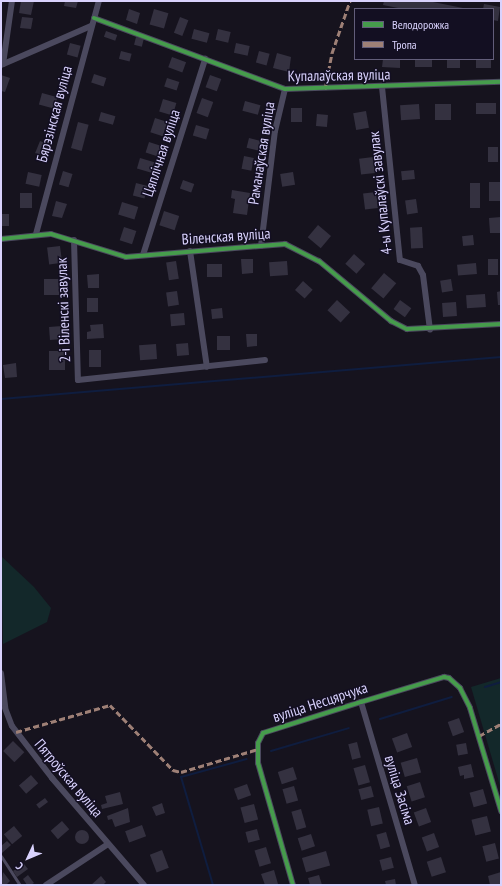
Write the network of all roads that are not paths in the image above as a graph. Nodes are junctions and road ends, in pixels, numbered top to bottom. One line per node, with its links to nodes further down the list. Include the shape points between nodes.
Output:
1 (12, 1): 6 (street)
2 (99, 1): 3 (street, Бярэзінская вуліца)
3 (94, 18): 4 (street, Бярэзінская вуліца); 5 (street, Купалаўская вуліца)
4 (91, 26): 6 (street); 10 (street, Бярэзінская вуліца)
5 (205, 59): 9 (street, Купалаўская вуліца); 15 (street, Цяплічная вуліца)
6 (2, 65)
7 (501, 82): 8 (street, Купалаўская вуліца)
8 (382, 87): 9 (street, Купалаўская вуліца); 17 (street, 4-ы Купалаўскі завулак, via 400,260 418,266 423,276)
9 (285, 89): 13 (street, Раманаўская вуліца, via 275,131)
10 (36, 234): 11 (street, Віленская вуліца); 12 (street, Віленская вуліца, via 52,234)
11 (1, 239)
12 (74, 240): 15 (street, Віленская вуліца, via 126,257); 19 (street, 2-і Віленскі завулак, via 78,380)
13 (261, 246): 14 (street, Віленская вуліца); 17 (street, Віленская вуліца, via 285,244 318,261 392,321 407,329)
14 (190, 251): 15 (street, Віленская вуліца); 19 (street)
15 (142, 255)
16 (501, 324): 17 (street, Віленская вуліца)
17 (430, 330)
18 (265, 360): 19 (street)
19 (207, 368)
20 (1, 673): 23 (street, Пятроўская вуліца, via 5,708 12,726)
21 (361, 702): 22 (street, вуліца Несцярчука, via 444,677 454,681 465,696); 28 (street, вуліца Несцярчука, via 263,733 258,743 258,763); 29 (street, вуліца Засіма)
22 (501, 811)
23 (108, 844): 26 (street); 27 (street, Пятроўская вуліца)
24 (1, 856): 25 (lane)
25 (20, 885)
26 (46, 885)
27 (144, 885)
28 (293, 885)
29 (415, 885)

